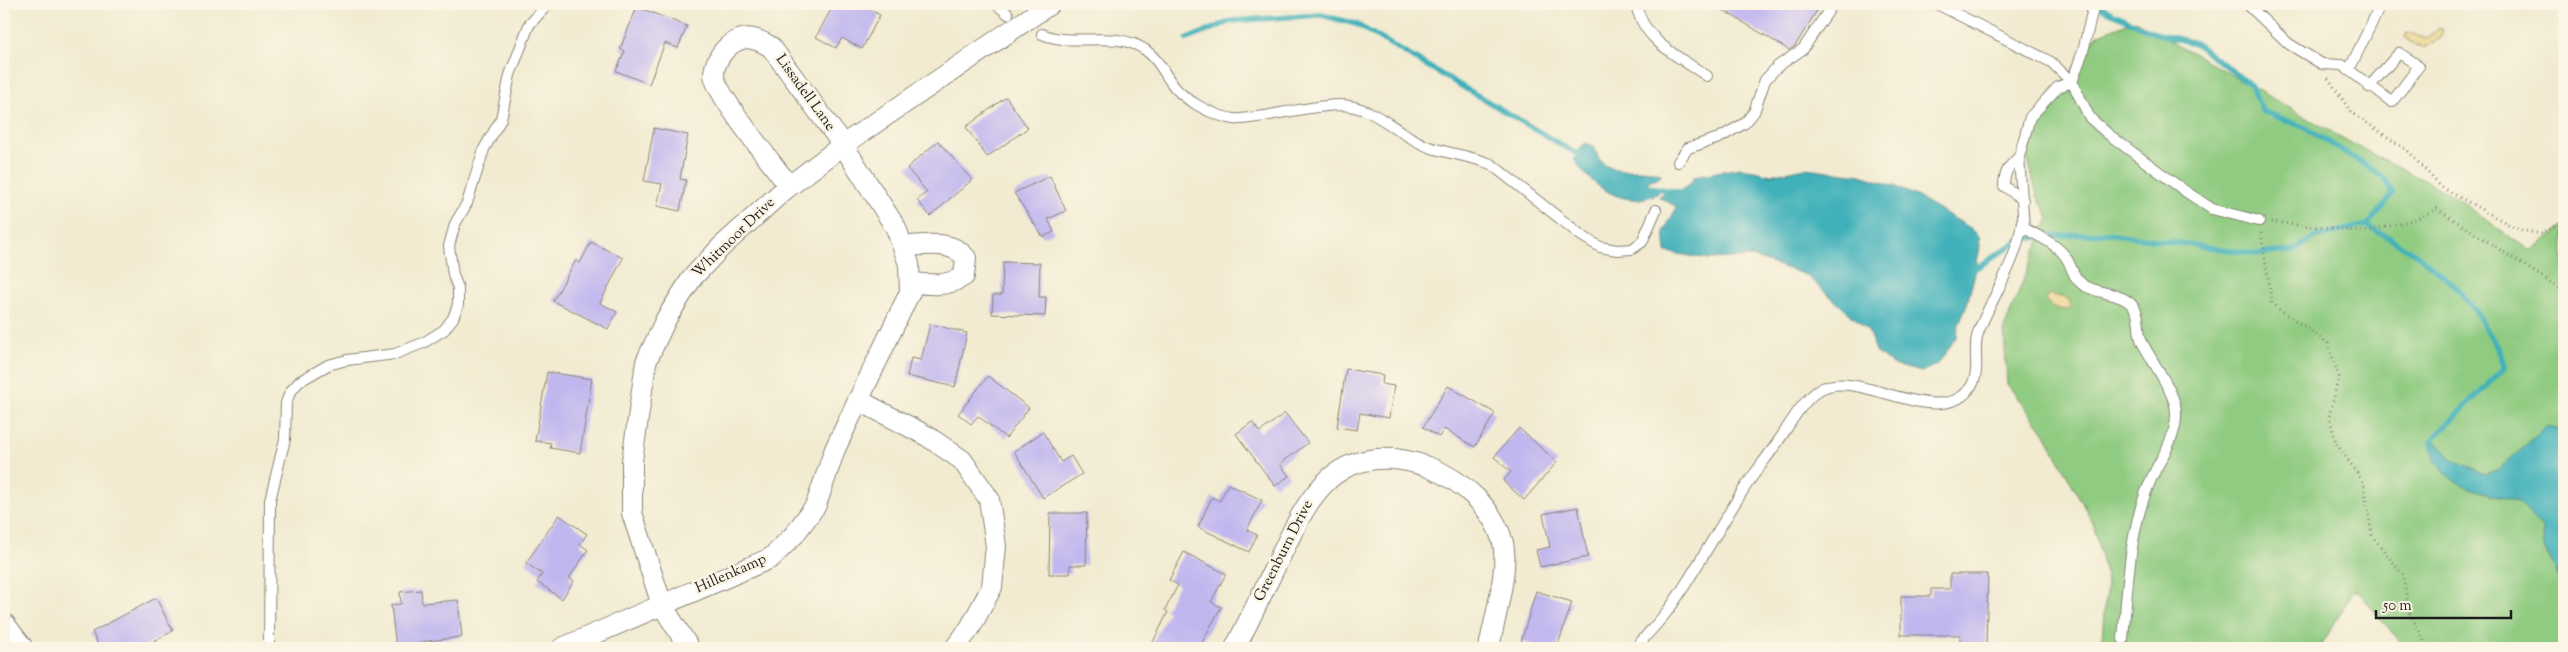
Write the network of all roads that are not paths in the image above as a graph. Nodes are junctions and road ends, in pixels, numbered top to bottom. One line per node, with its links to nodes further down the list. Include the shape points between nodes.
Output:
1 (548, 4): 31 (lane, via 529,26 510,75 501,119 480,156 467,203 455,224 449,246 458,288 458,305 453,318 444,330 423,344 395,354 328,365 300,381 290,392 286,403 285,439 270,500)
2 (996, 4): 10 (lane)
3 (1050, 4): 16 (street, Whitmoor Drive)
4 (1636, 4): 13 (lane, via 1638,16 1656,42)
5 (1834, 4): 18 (lane, via 1803,49 1778,66 1765,80 1754,112 1745,123 1719,138 1688,148)
6 (1937, 4): 14 (lane, via 2051,62)
7 (2094, 4): 14 (lane)
8 (2248, 4): 12 (lane, via 2289,44 2322,64 2342,65)
9 (2381, 4): 12 (lane)
10 (1008, 14)
11 (1042, 34): 21 (lane, via 1056,40 1122,39 1144,49 1160,63 1171,83 1190,99 1216,114 1234,119 1338,105 1360,107 1385,120 1409,139 1491,164 1600,247 1632,249 1642,242)
12 (2349, 70): 15 (lane)
13 (1707, 76)
14 (2072, 82): 17 (lane, via 2058,87 2030,117); 23 (lane, via 2090,118 2168,180 2212,209)
15 (2369, 87): 15 (lane, via 2392,102 2419,66 2399,53)
16 (843, 145): 19 (street, Whitmoor Drive); 19 (street, Lissadell Lane, via 772,47 756,38 741,38 728,46 716,61 714,76 724,96); 24 (street, Lissadell Lane, via 896,228)
17 (2019, 157): 20 (lane); 20 (lane, via 2004,175 2004,186)
18 (1678, 162)
19 (789, 186): 27 (street, Whitmoor Drive, via 721,247 692,278 666,319 646,362 632,461 632,513)
20 (2023, 200): 22 (lane)
21 (1656, 210)
22 (2022, 218): 29 (lane, via 2024,228 2052,244 2067,258 2073,276 2084,286 2130,302 2140,317 2140,335 2175,405 2175,424 2168,448 2140,508 2131,550); 37 (lane, via 2010,262 1978,333 1974,346 1976,370 1965,395 1940,403 1903,399 1843,385 1830,385 1819,390 1757,469 1674,603)
23 (2259, 221)
24 (903, 246): 25 (street, Lissadell Lane, via 910,264); 25 (street, via 950,246 966,258 964,276 954,282)
25 (910, 282): 26 (street, Lissadell Lane, via 910,292)
26 (858, 400): 27 (street, Hillenkamp, via 835,449 816,505 794,535 770,558); 34 (street, via 927,436 962,460 989,499 996,546 992,587 970,628)
27 (662, 605): 32 (street, Hillenkamp); 33 (street, Whitmoor Drive)
28 (4, 623): 30 (street)
29 (2122, 639)
30 (23, 648)
31 (269, 648)
32 (562, 648)
33 (688, 648)
34 (954, 648)
35 (1235, 648): 36 (street, Greenburn Drive, via 1312,497 1330,478 1350,466 1371,459 1395,458 1443,473 1480,500 1497,526 1505,562)
36 (1490, 648)
37 (1636, 648)

